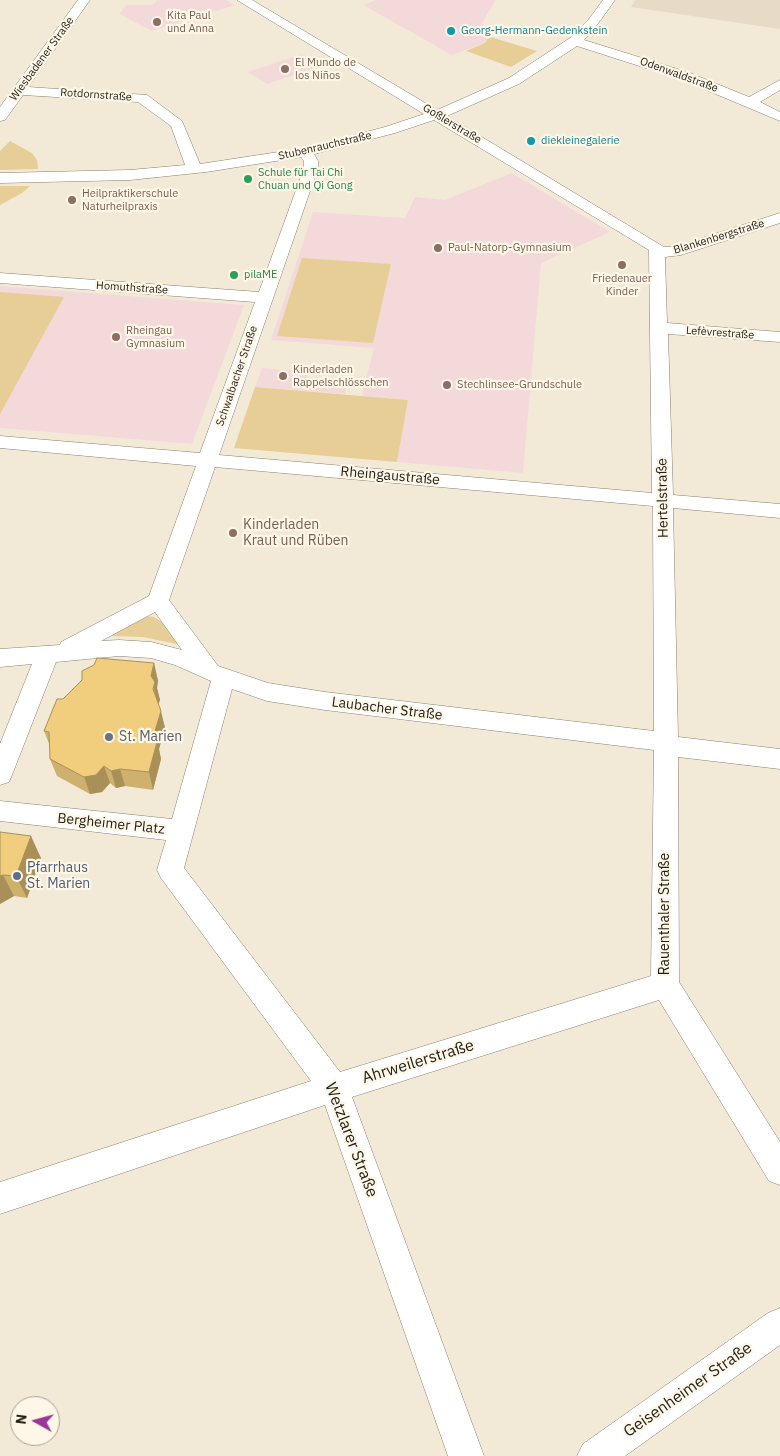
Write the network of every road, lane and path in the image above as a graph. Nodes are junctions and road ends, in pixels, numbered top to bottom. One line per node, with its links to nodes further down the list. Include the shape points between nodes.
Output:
1 (84, 0): 6 (street, Wiesbadener Straße)
2 (243, 0): 8 (street, Goßlerstraße)
3 (609, 0): 4 (street, Stubenrauchstraße, via 594,22)
4 (574, 41): 7 (street, Odenwaldstraße, via 666,69); 8 (street, Stubenrauchstraße, via 514,81)
5 (780, 84): 7 (street)
6 (19, 91): 10 (street, Wiesbadener Straße); 12 (street, Rotdornstraße, via 142,98 177,124)
7 (750, 102): 9 (street, Odenwaldstraße)
8 (436, 115): 11 (street, Stubenrauchstraße); 15 (street, Goßlerstraße, via 654,245)
9 (780, 117)
10 (0, 118)
11 (305, 152): 12 (street, Stubenrauchstraße); 17 (street, Schwalbacher Straße, via 311,168)
12 (194, 169): 13 (street, Stubenrauchstraße)
13 (0, 178)
14 (780, 218): 15 (street, Blankenbergstraße, via 675,252)
15 (658, 252): 18 (street, Hertelstraße)
16 (0, 278): 17 (street, Homuthstraße)
17 (264, 298): 21 (street, Schwalbacher Straße)
18 (659, 328): 19 (street, Lefèvrestraße); 22 (street, Hertelstraße)
19 (780, 337)
20 (0, 442): 21 (street, Rheingaustraße)
21 (208, 460): 22 (street, Rheingaustraße); 24 (street, Schwalbacher Straße)
22 (663, 500): 23 (street, Rheingaustraße); 28 (street, Hertelstraße)
23 (780, 510)
24 (158, 601): 25 (street); 27 (street)
25 (53, 654): 26 (street, Laubacher Straße); 27 (street, Laubacher Straße, via 118,648 151,650 181,658); 30 (street)
26 (0, 658)
27 (217, 674): 28 (street, Laubacher Straße, via 267,692); 32 (street, Bergheimer Platz)
28 (665, 744): 29 (street, Laubacher Straße); 33 (street, Rauenthaler Straße)
29 (780, 759)
30 (0, 775)
31 (0, 811): 32 (street, Bergheimer Platz)
32 (181, 832): 34 (street, Wetzlarer Straße, via 170,870)
33 (665, 985): 34 (street, Ahrweilerstraße); 35 (street, Rauenthaler Straße)
34 (334, 1088): 36 (street, Ahrweilerstraße); 38 (street, Wetzlarer Straße)
35 (780, 1170)
36 (0, 1198)
37 (780, 1325): 39 (street, Geisenheimer Straße)
38 (466, 1456)
39 (595, 1456)

